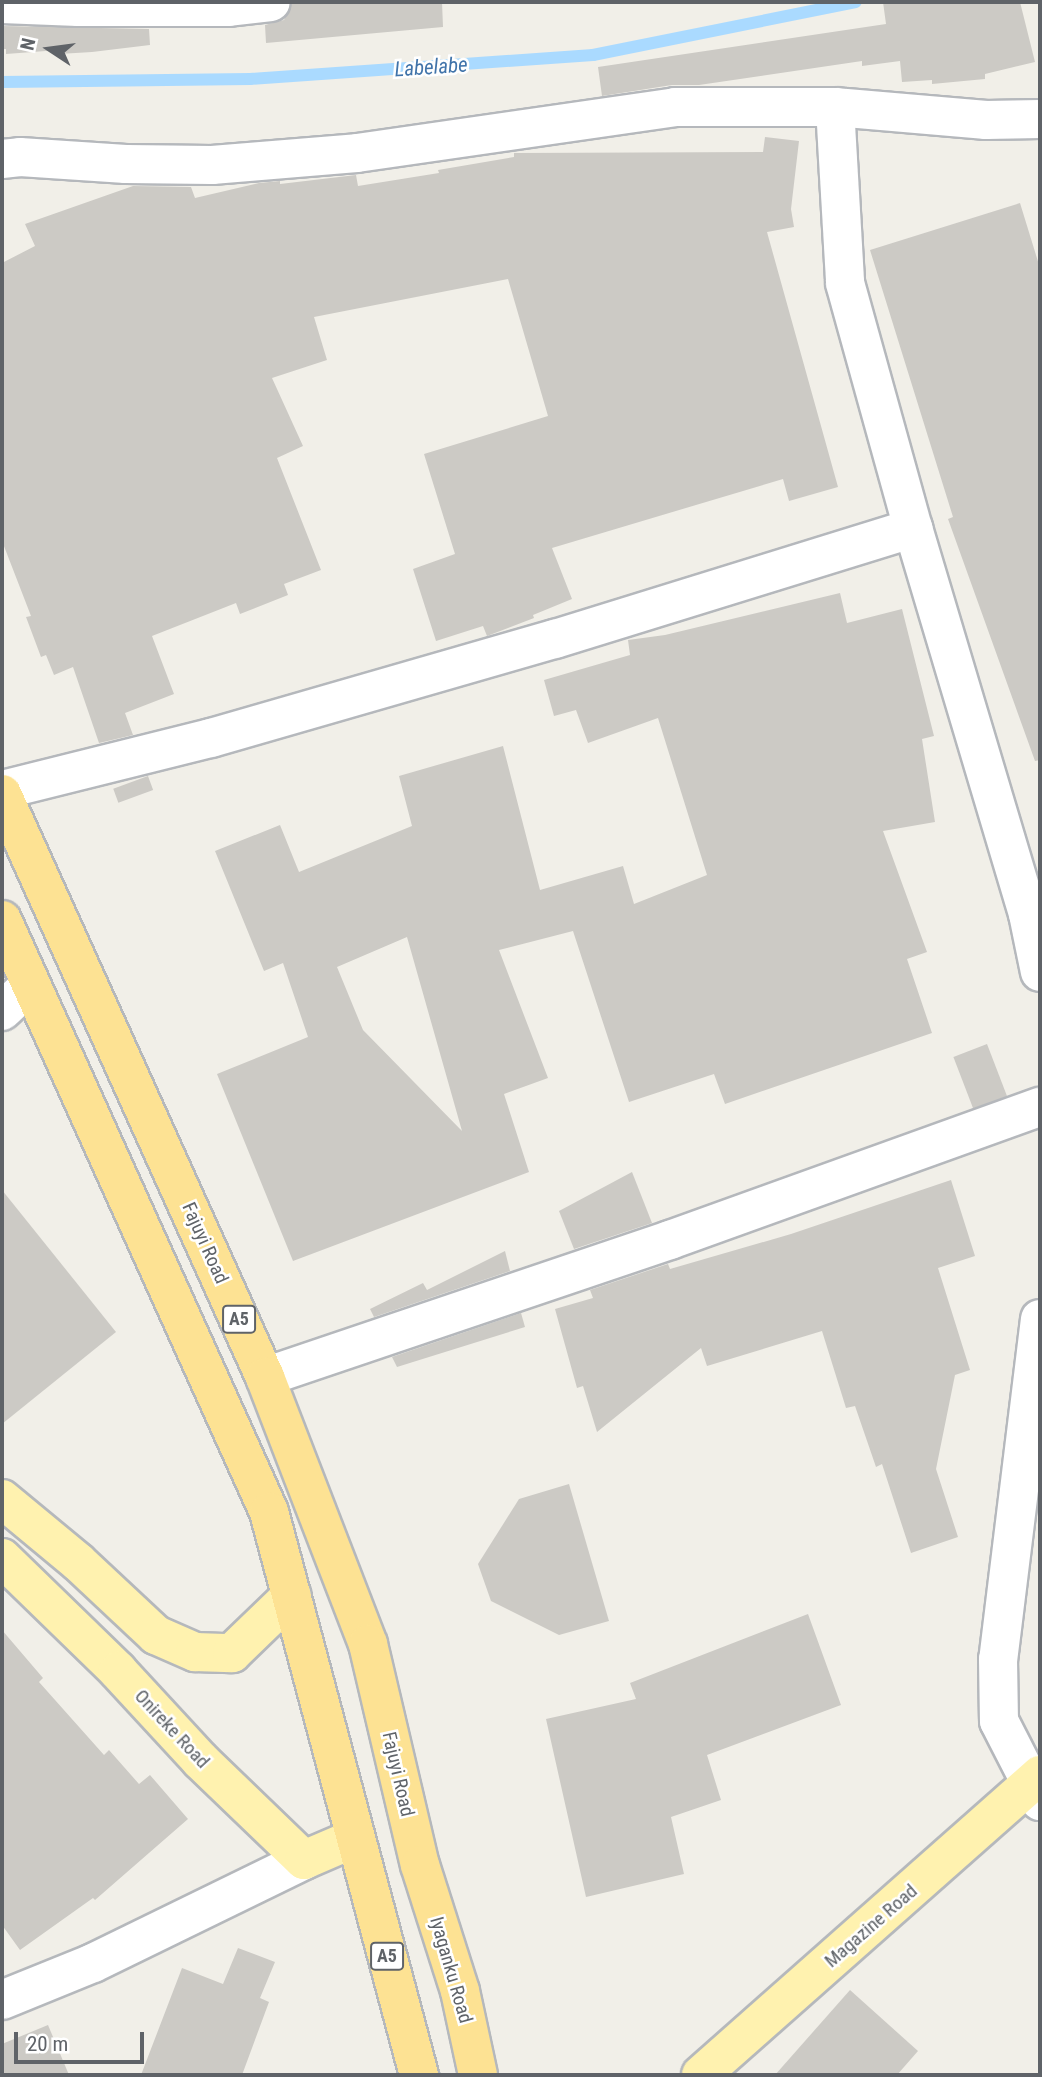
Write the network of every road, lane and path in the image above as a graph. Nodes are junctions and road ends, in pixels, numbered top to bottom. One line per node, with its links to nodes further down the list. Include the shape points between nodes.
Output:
1 (271, 2): 2 (street, via 229,7)
2 (2, 4)
3 (835, 107): 4 (street, via 986,120); 5 (street, via 675,107 356,153 212,165); 6 (street, via 845,283)
4 (1040, 119)
5 (2, 159)
6 (913, 528): 7 (street, via 542,643 211,738); 9 (street, via 1028,914)
7 (2, 792): 14 (highway, Fajuyi Road / A5)
8 (2, 920): 10 (highway, A5)
9 (1040, 972)
10 (30, 985): 11 (street); 17 (highway, A5, via 270,1512)
11 (2, 1011)
12 (1040, 1107): 14 (street, via 670,1240)
13 (1040, 1319): 18 (street, via 998,1658 999,1721)
14 (265, 1377): 21 (highway, Fajuyi Road / A5, via 368,1644)
15 (2, 1499): 17 (main road, via 156,1635 195,1652 232,1653)
16 (2, 1558): 20 (main road, Onireke Road)
17 (292, 1595): 19 (highway, A5)
18 (1037, 1787): 25 (main road, Magazine Road)
19 (355, 1838): 20 (main road); 23 (highway, A5)
20 (304, 1860): 22 (street, via 93,1963)
21 (420, 1865): 24 (highway, Iyaganku Road / A5, via 460,1992)
22 (2, 2000)
23 (419, 2075)
24 (478, 2075)
25 (701, 2075)

